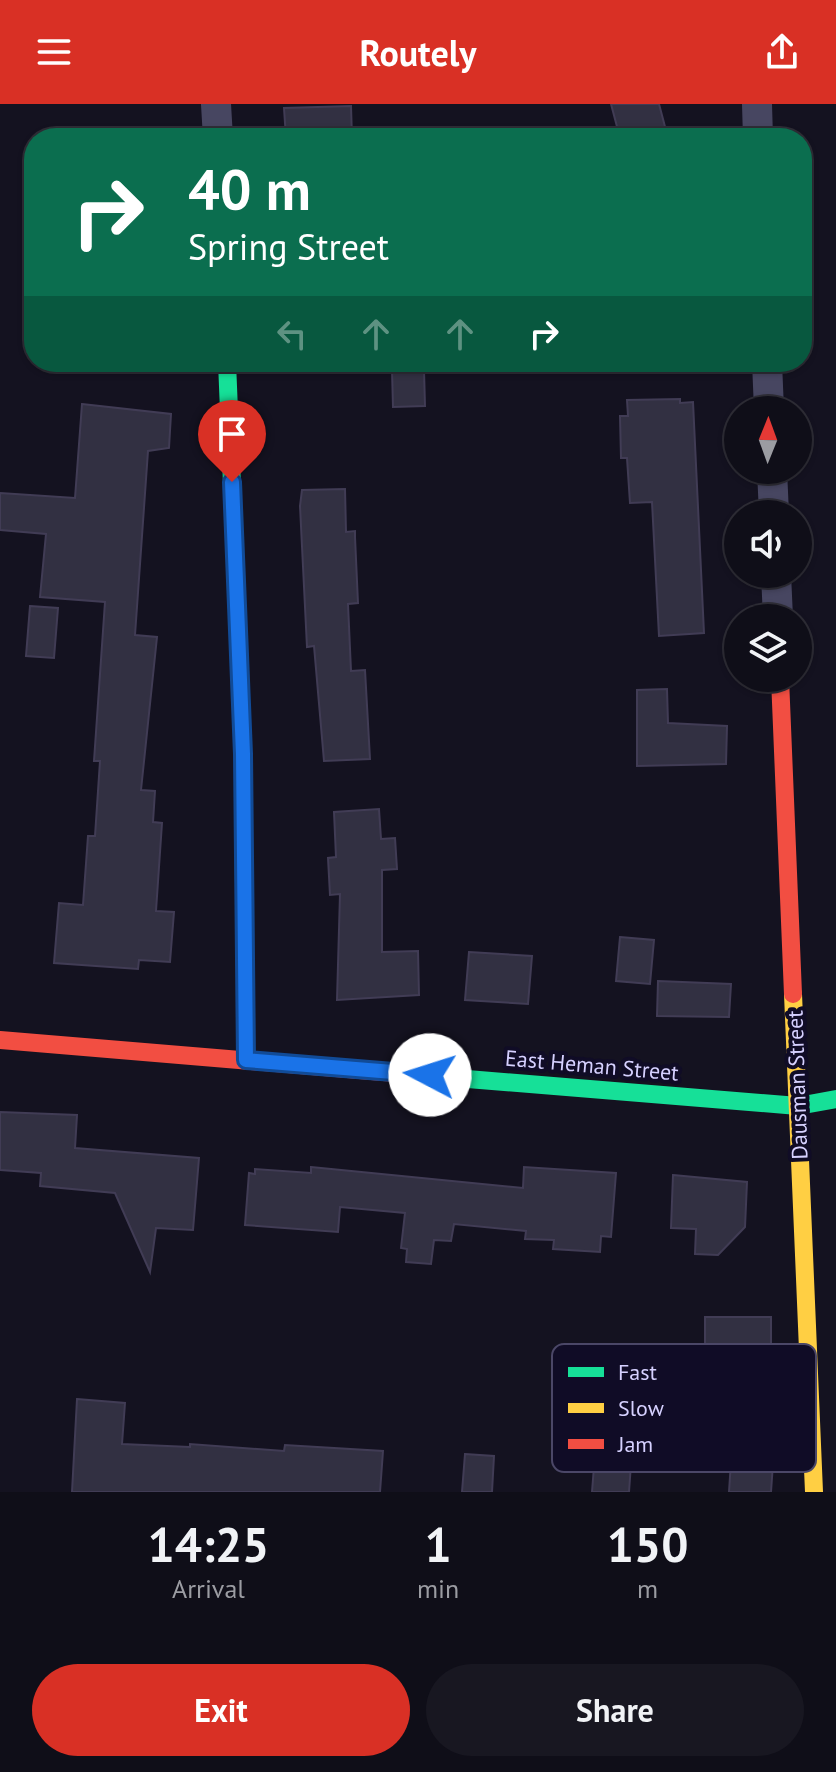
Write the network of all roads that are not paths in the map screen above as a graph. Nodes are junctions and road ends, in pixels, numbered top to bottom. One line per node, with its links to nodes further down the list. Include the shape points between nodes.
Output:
1 (216, 104): 3 (street)
2 (757, 104): 4 (street)
3 (217, 128)
4 (758, 128)
5 (227, 372): 10 (street, via 243,754)
6 (767, 372): 7 (street)
7 (768, 396)
8 (781, 692): 12 (street, Dausman Street)
9 (0, 1040): 10 (street, East Heman Street)
10 (246, 1060): 12 (street, East Heman Street)
11 (836, 1099): 12 (street, East Heman Street)
12 (798, 1106): 13 (street, Dausman Street)
13 (808, 1344)
14 (813, 1472): 15 (street, Dausman Street)
15 (814, 1492)

